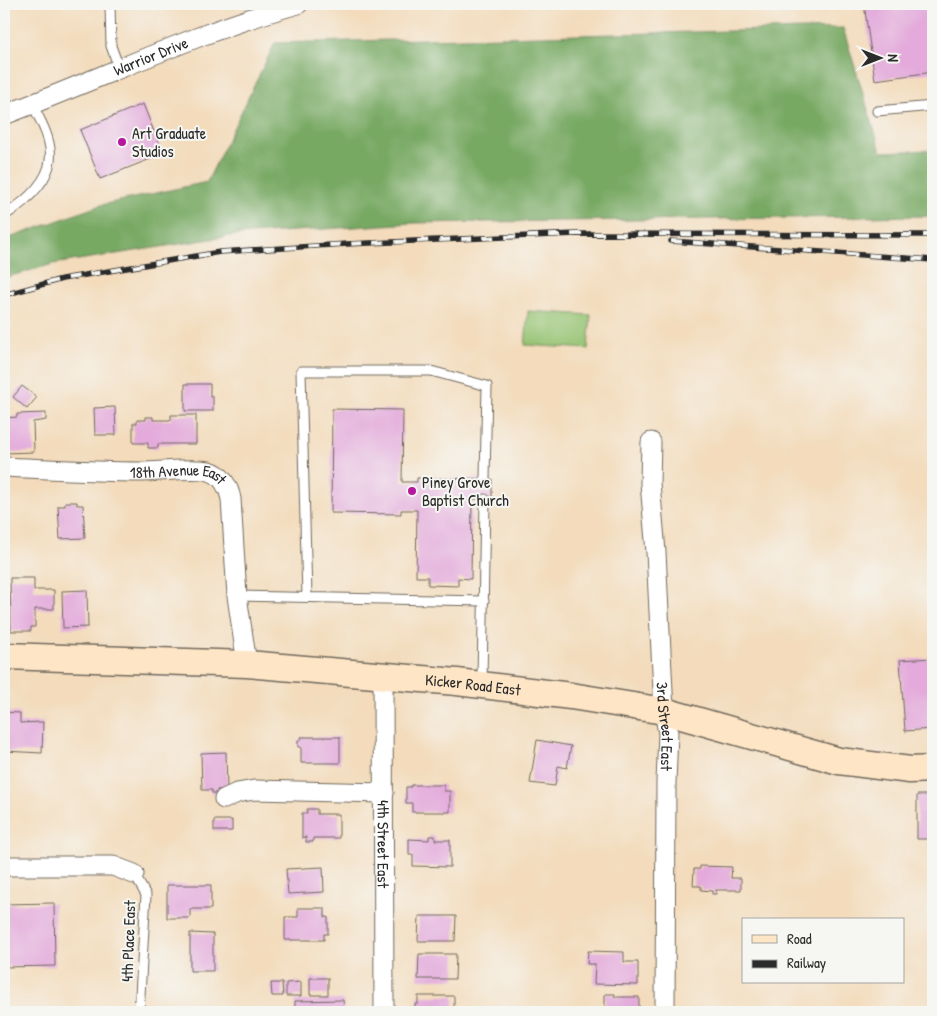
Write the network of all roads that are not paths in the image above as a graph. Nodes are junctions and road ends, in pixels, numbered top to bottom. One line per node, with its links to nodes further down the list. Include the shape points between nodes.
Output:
1 (110, 4): 3 (lane, via 111,46)
2 (298, 4): 3 (street, Warrior Drive, via 262,14)
3 (119, 68): 4 (street, Warrior Drive)
4 (32, 104): 7 (street, Warrior Drive); 8 (lane, via 46,133 51,160 43,180)
5 (933, 106): 6 (lane)
6 (877, 110)
7 (4, 115)
8 (4, 216)
9 (651, 442): 20 (street, 3rd Street East, via 650,483)
10 (4, 467): 13 (street, 18th Avenue East, via 211,471 229,487)
11 (485, 479): 14 (lane, via 487,386 431,371 300,371)
12 (485, 499): 15 (lane)
13 (237, 596): 14 (lane); 17 (street, 18th Avenue East)
14 (307, 597): 15 (lane)
15 (484, 601): 19 (lane)
16 (4, 656): 17 (main road, Kicker Road East)
17 (247, 664): 18 (main road, Kicker Road East)
18 (383, 675): 19 (main road, Kicker Road East); 22 (street, 4th Street East)
19 (482, 685): 20 (main road, Kicker Road East)
20 (664, 711): 21 (main road, Kicker Road East, via 839,761 910,770); 28 (street, 3rd Street East, via 668,734)
21 (933, 769)
22 (384, 793): 23 (street, via 254,790); 27 (street, 4th Street East)
23 (224, 799)
24 (4, 866): 25 (street, via 114,866)
25 (134, 874): 26 (lane, 4th Place East, via 146,895)
26 (139, 1012)
27 (384, 1012)
28 (666, 1012)

